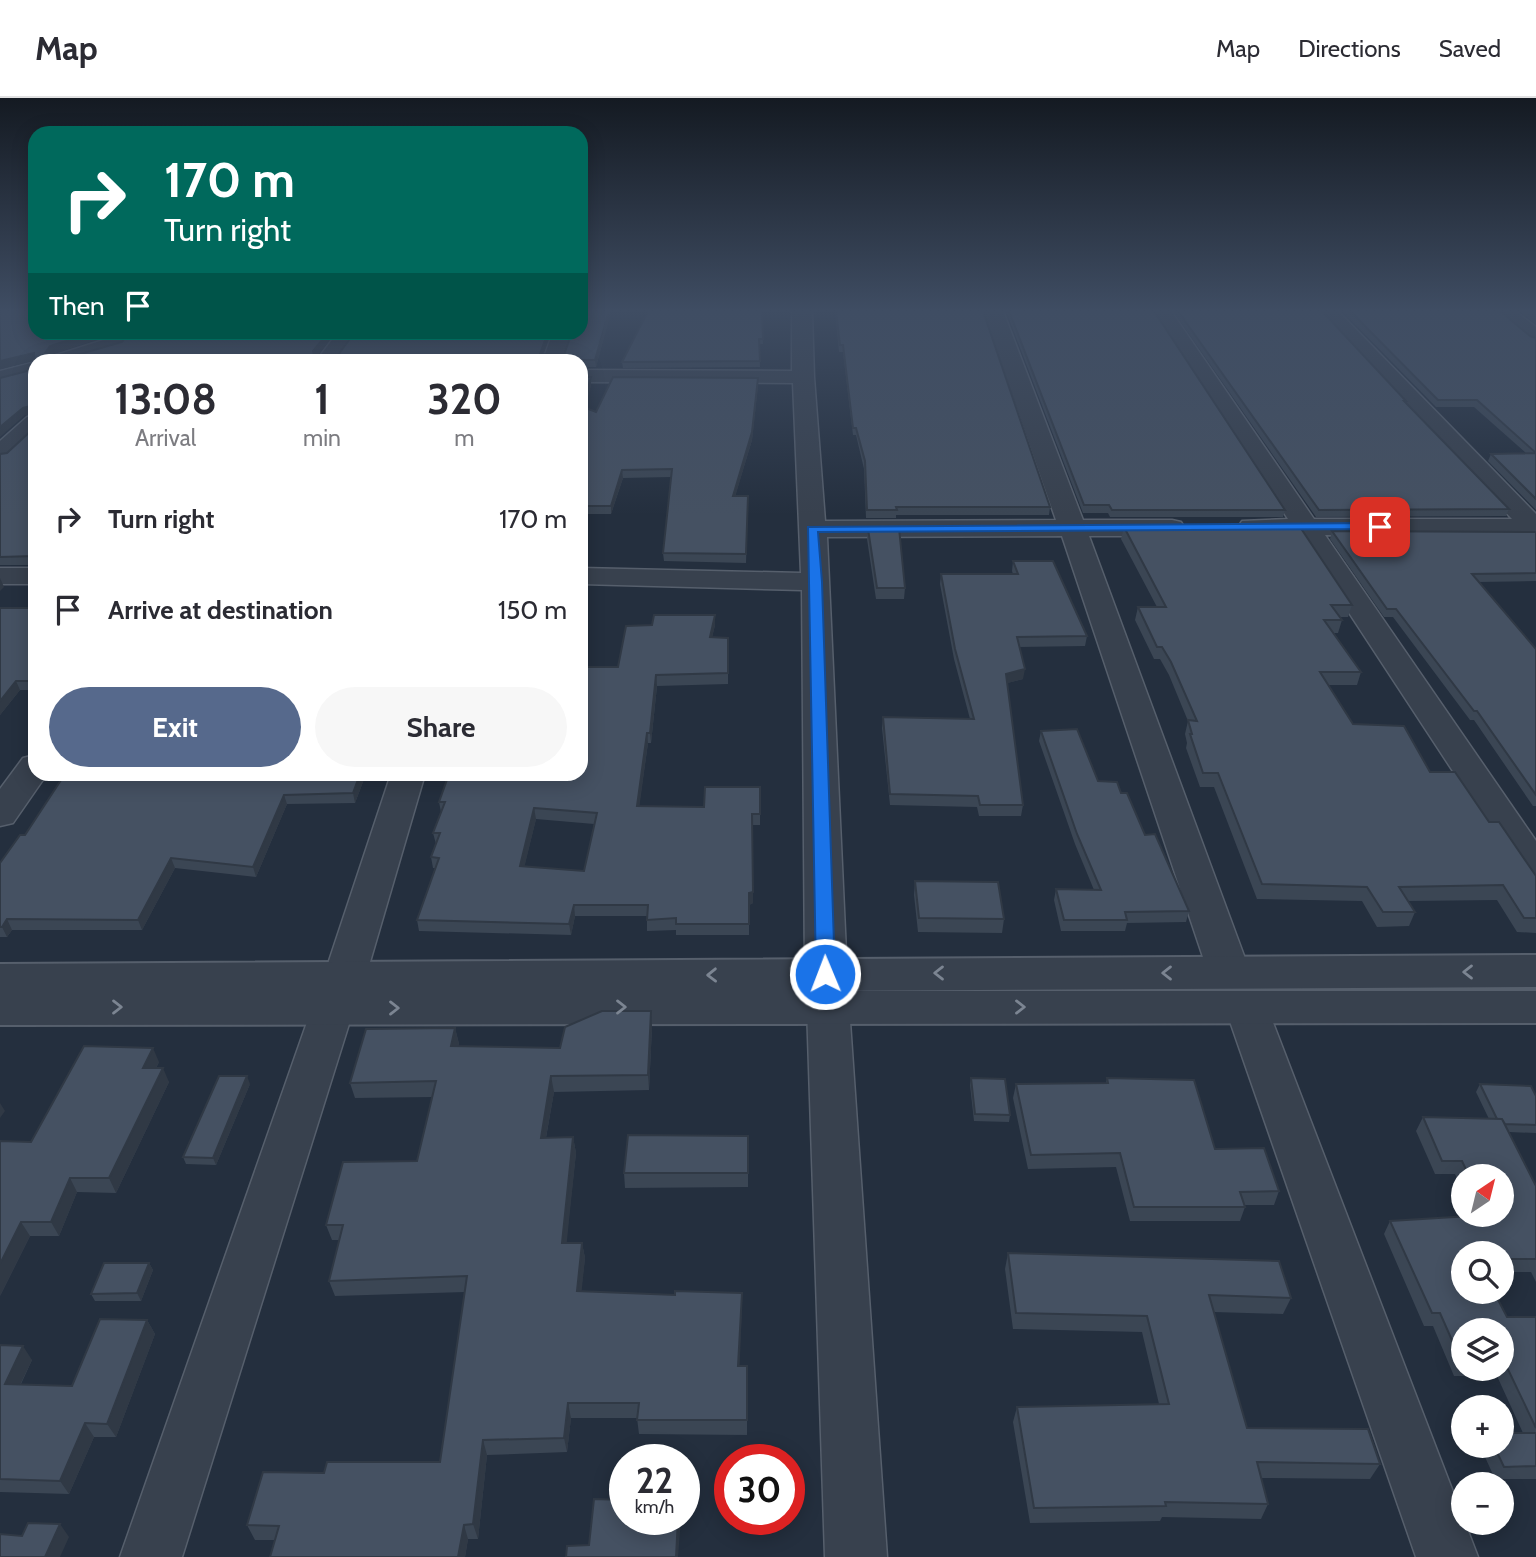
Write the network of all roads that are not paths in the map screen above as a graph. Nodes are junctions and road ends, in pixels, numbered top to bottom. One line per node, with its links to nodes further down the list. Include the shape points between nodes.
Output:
1 (803, 379): 11 (street)
2 (1018, 379): 12 (street)
3 (1206, 379): 7 (street)
4 (1392, 379): 10 (street)
5 (28, 428): 6 (street)
6 (0, 454)
7 (1303, 527): 9 (street); 10 (street); 20 (street)
8 (1195, 528): 12 (street)
9 (1222, 528)
10 (1535, 528)
11 (812, 529): 12 (street); 16 (street)
12 (1073, 530): 23 (street)
13 (0, 576): 14 (street)
14 (28, 576)
15 (588, 576): 16 (street)
16 (816, 582): 24 (street)
17 (28, 775): 19 (street)
18 (406, 781): 25 (street)
19 (0, 815)
20 (1536, 869)
21 (1536, 971): 23 (street, one-way to 23)
22 (0, 980): 25 (street)
23 (1237, 990): 24 (street); 27 (street); 30 (street)
24 (827, 991): 25 (street); 29 (street)
25 (338, 993): 26 (street, one-way to 25); 28 (street)
26 (0, 1007)
27 (1536, 1007)
28 (151, 1557)
29 (856, 1557)
30 (1447, 1557)

